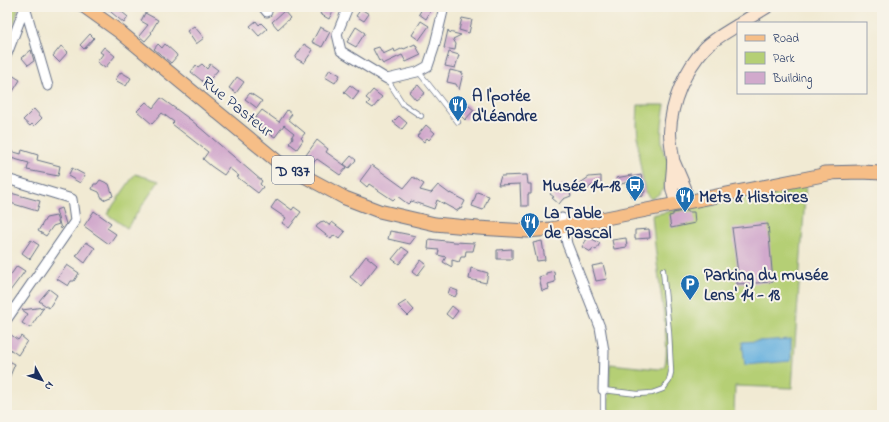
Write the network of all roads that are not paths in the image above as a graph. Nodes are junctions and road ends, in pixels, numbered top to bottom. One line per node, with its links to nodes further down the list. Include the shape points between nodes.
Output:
1 (25, 7): 10 (street); 13 (street)
2 (85, 7): 9 (main road, Rue Pasteur / D 937)
3 (95, 7): 9 (main road, Rue Pasteur)
4 (348, 7): 12 (street, via 337,34 341,51)
5 (444, 7): 11 (street, via 428,66)
6 (767, 7): 7 (street)
7 (743, 22)
8 (737, 26): 18 (street, via 705,48 689,70 674,106 670,130 673,160 683,180)
9 (120, 32): 19 (main road, Rue Pasteur / D 937, via 278,162 346,198 379,211 435,224 527,231)
10 (7, 54)
11 (418, 71): 12 (street); 15 (lane)
12 (386, 79): 14 (lane, via 403,104)
13 (48, 86)
14 (421, 116)
15 (458, 122)
16 (882, 174): 18 (main road, Rue Pasteur / D 937, via 796,174 777,181)
17 (7, 179): 21 (street, via 72,199 75,221)
18 (681, 199): 19 (main road, Rue Pasteur / D 937)
19 (563, 223): 22 (street, via 567,244 601,331 604,351)
20 (664, 270): 22 (lane, via 670,332 669,381 663,389 652,393)
21 (7, 319)
22 (603, 390): 23 (lane)
23 (603, 415)

